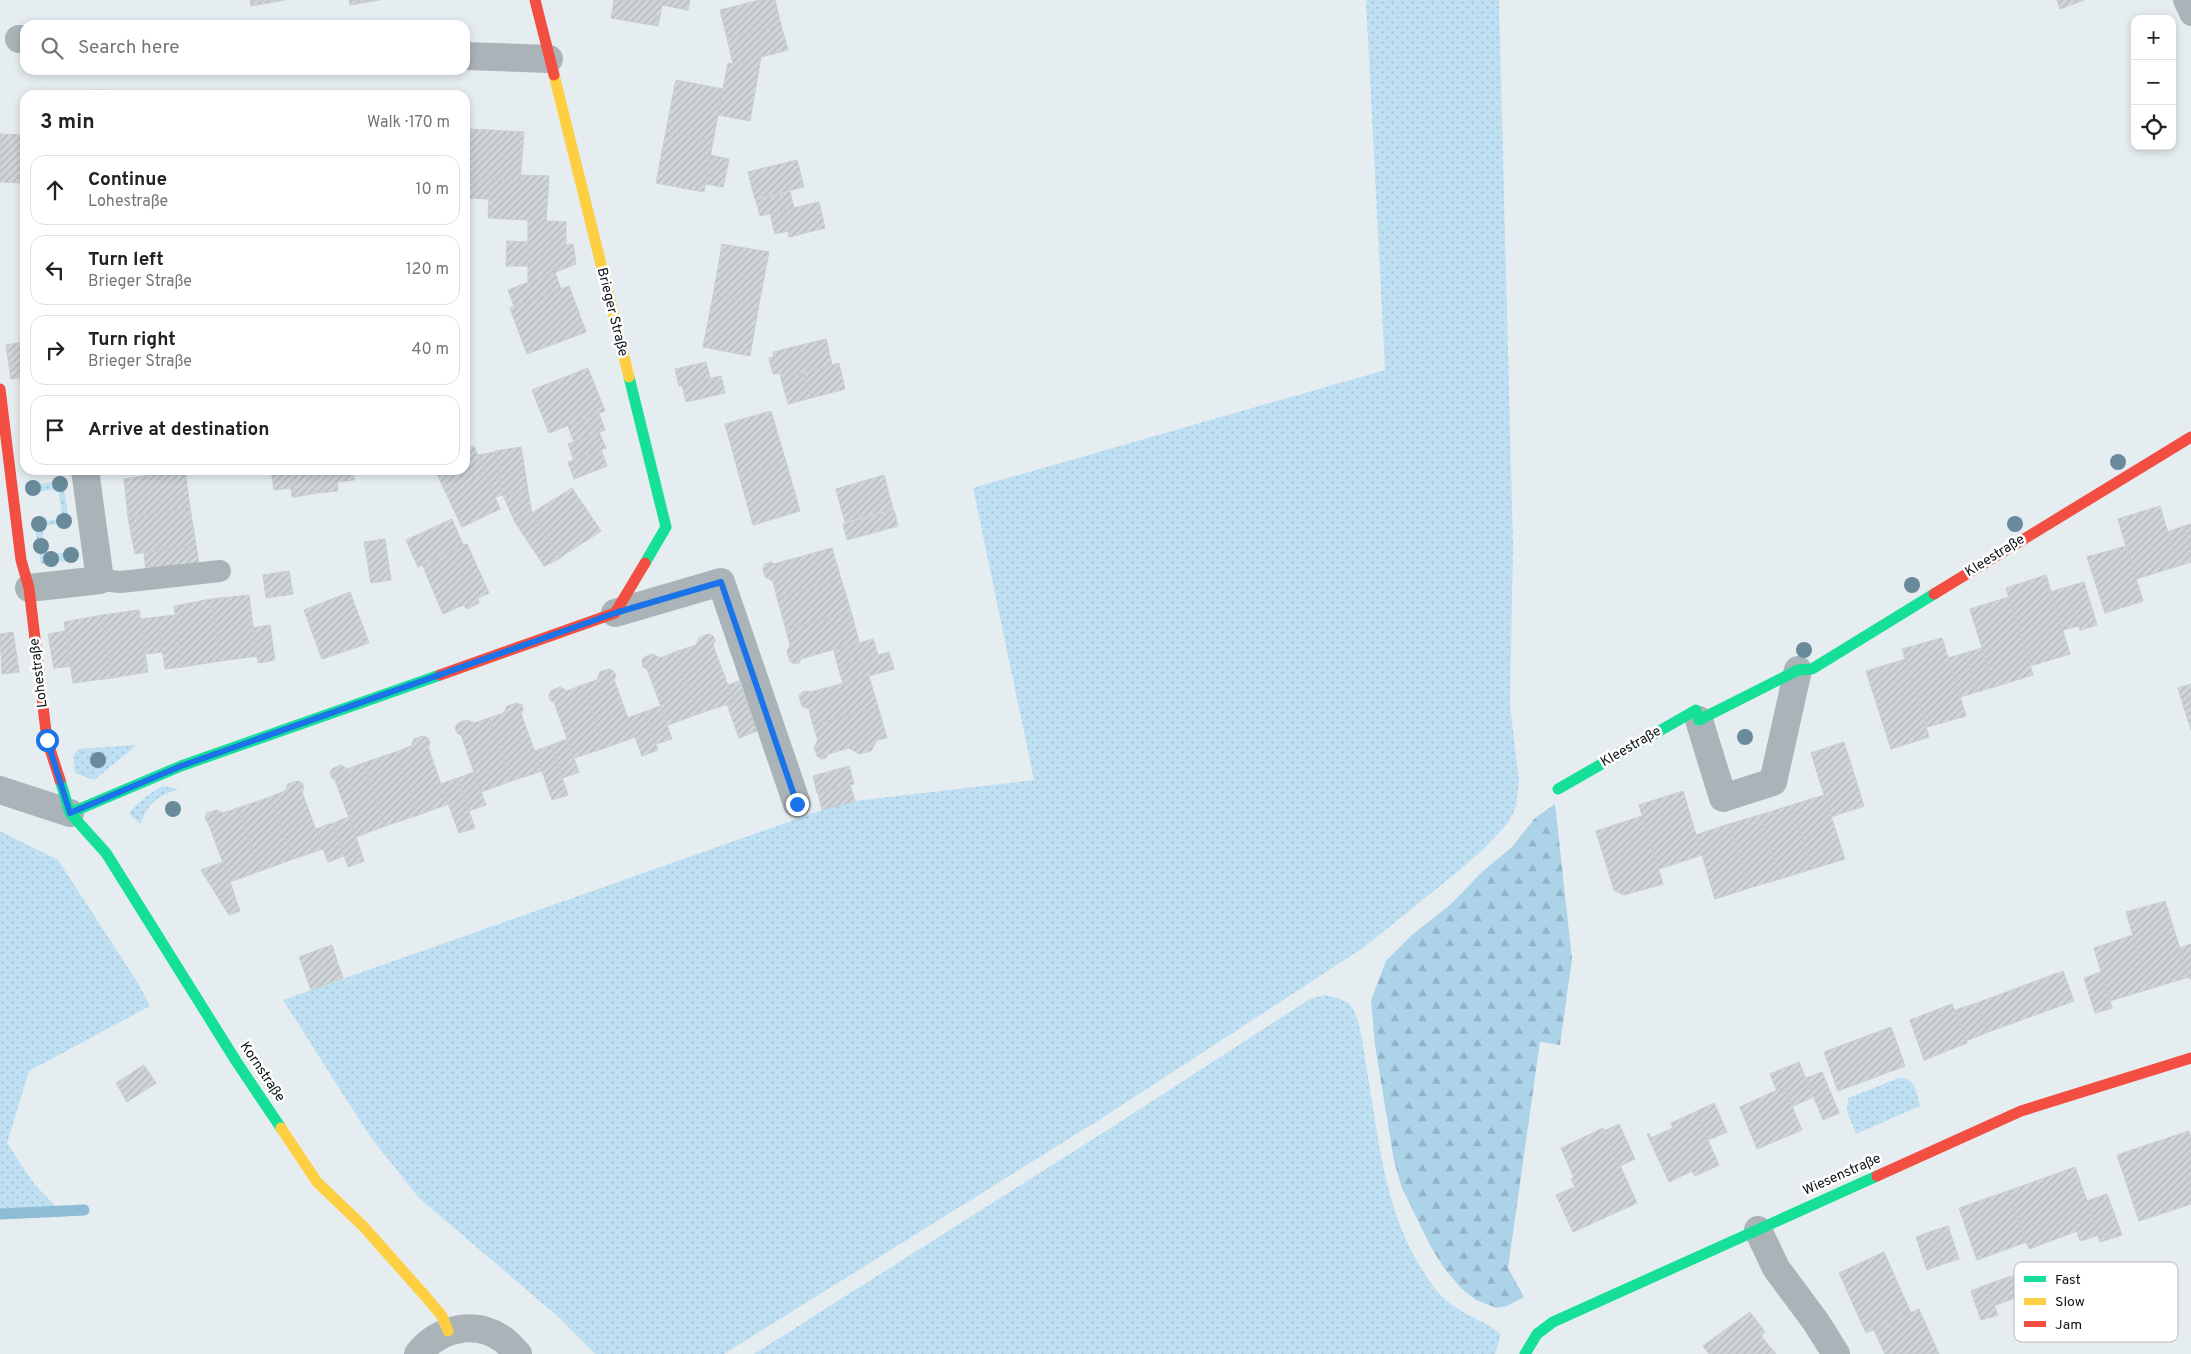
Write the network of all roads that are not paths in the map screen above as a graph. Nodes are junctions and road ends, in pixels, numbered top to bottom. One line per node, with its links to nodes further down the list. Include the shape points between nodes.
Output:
1 (535, 0): 5 (street, Brieger Straße)
2 (2184, 0): 3 (lane)
3 (2191, 16)
4 (470, 56): 5 (street)
5 (549, 59): 13 (street, Brieger Straße, via 666,527)
6 (0, 389): 8 (street, Lohestraße)
7 (2191, 436): 14 (street, Kleestraße, via 1812,669)
8 (18, 469): 12 (street, Lohestraße, via 21,560)
9 (85, 475): 11 (street)
10 (220, 571): 11 (lane, via 121,582)
11 (100, 580): 12 (street)
12 (28, 588): 19 (street, Lohestraße, via 47,740)
13 (615, 613): 18 (street, via 721,582); 19 (street, via 181,766)
14 (1798, 670): 15 (street, Kleestraße); 15 (street, via 1773,782 1723,798)
15 (1699, 720): 16 (street, Kleestraße, via 1696,710)
16 (1558, 789)
17 (0, 790): 19 (street)
18 (797, 804)
19 (70, 813): 22 (street, Kornstraße, via 106,853 236,1062 317,1182 363,1226 420,1290 442,1316)
20 (2191, 1058): 21 (street, Wiesenstraße, via 2022,1111)
21 (1758, 1230): 25 (street, Wiesenstraße, via 1553,1322 1536,1334); 26 (street, via 1776,1268)
22 (448, 1331): 23 (street, via 432,1339); 24 (street, via 468,1328 487,1331 505,1340)
23 (418, 1354)
24 (518, 1354)
25 (1525, 1354)
26 (1836, 1354)

